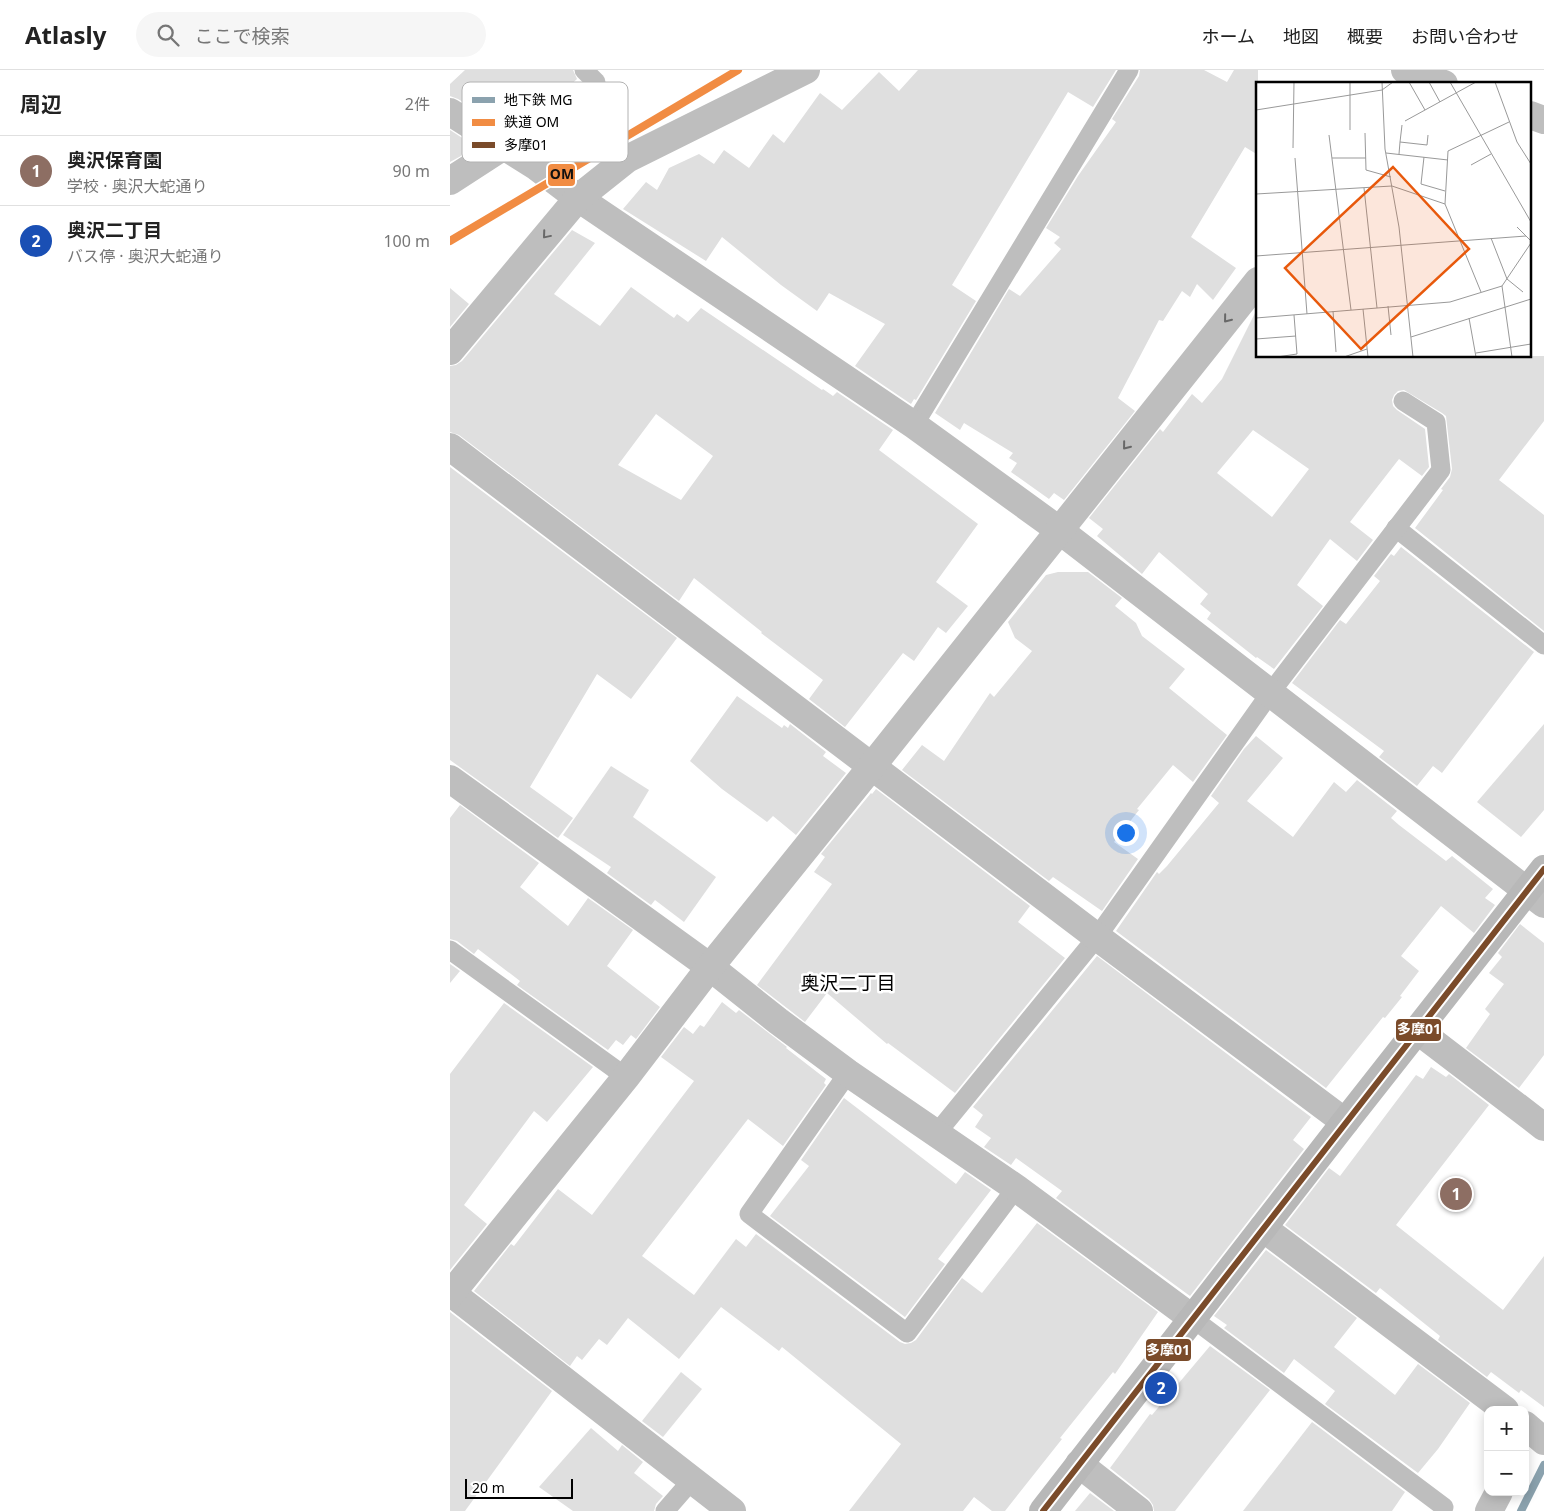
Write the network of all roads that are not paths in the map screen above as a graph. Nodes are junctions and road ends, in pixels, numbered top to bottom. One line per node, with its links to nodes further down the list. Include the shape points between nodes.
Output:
1 (806, 70): 7 (street)
2 (1129, 70): 16 (lane)
3 (450, 112): 5 (street)
4 (1532, 116): 6 (street)
5 (462, 120)
6 (1544, 120)
7 (628, 159)
8 (479, 162): 11 (street)
9 (529, 162): 12 (street)
10 (624, 162): 12 (street)
11 (450, 181)
12 (578, 198): 14 (street, one-way to 14); 16 (street)
13 (1256, 284): 19 (street, one-way to 19)
14 (450, 351)
15 (1403, 401): 18 (lane, via 1436,422 1441,470)
16 (914, 425): 19 (street)
17 (450, 446): 22 (street)
18 (1396, 528): 20 (lane); 21 (lane)
19 (1059, 530): 21 (street); 22 (street)
20 (1544, 645)
21 (1270, 692): 25 (street); 26 (lane)
22 (872, 766): 26 (street); 28 (street)
23 (450, 779): 28 (street)
24 (1544, 869): 25 (street)
25 (1535, 897): 29 (street)
26 (1097, 937): 32 (street); 34 (lane)
27 (450, 950): 31 (lane)
28 (710, 967): 30 (street); 31 (street)
29 (1417, 1030): 32 (street); 33 (street)
30 (848, 1072): 34 (street); 35 (lane, via 749,1214 907,1333)
31 (626, 1077): 37 (street)
32 (1345, 1122): 36 (street)
33 (1544, 1127)
34 (936, 1134): 35 (street)
35 (1016, 1188): 38 (street)
36 (1263, 1228): 38 (street); 39 (street)
37 (451, 1294): 41 (street)
38 (1192, 1318): 40 (street); 43 (lane)
39 (1500, 1406)
40 (1079, 1464): 46 (street); 47 (street)
41 (692, 1480): 44 (lane); 45 (street)
42 (1497, 1496): 48 (street)
43 (1444, 1507)
44 (665, 1511)
45 (732, 1511)
46 (1043, 1511)
47 (1139, 1511)
48 (1489, 1511)

